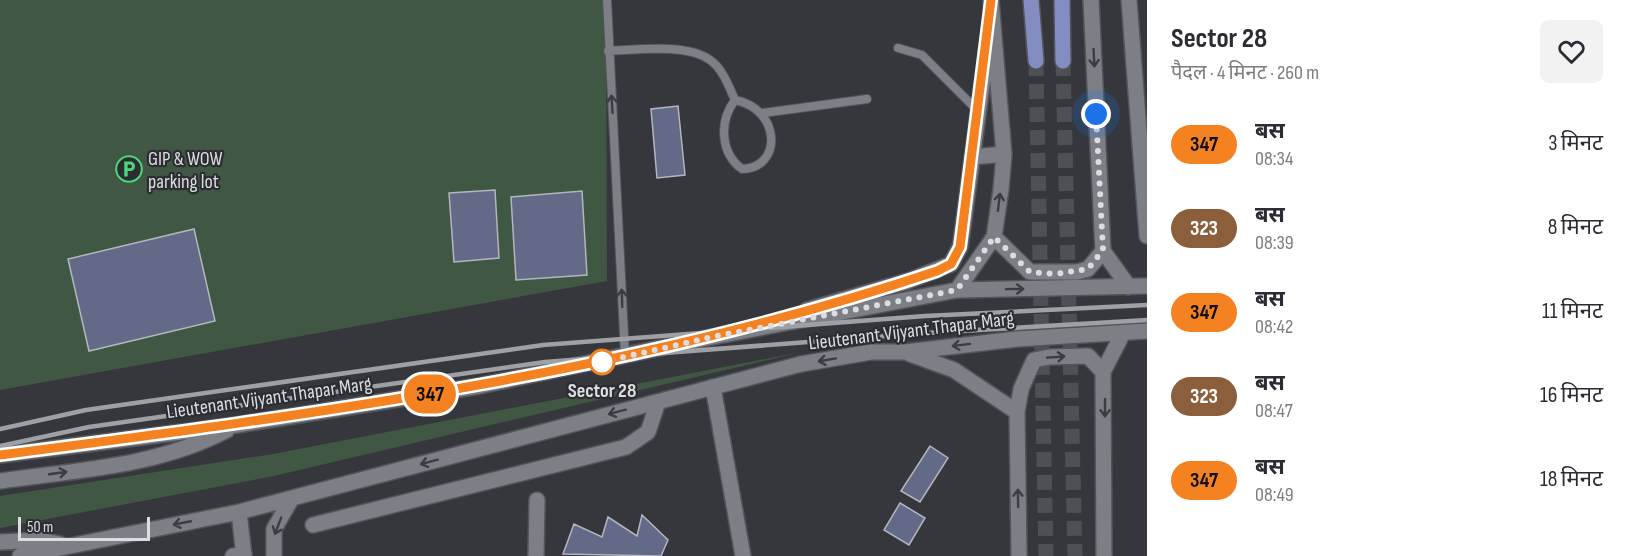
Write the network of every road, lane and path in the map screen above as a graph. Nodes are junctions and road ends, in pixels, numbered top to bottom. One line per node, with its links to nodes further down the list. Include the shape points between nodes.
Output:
1 (608, 0): 8 (lane)
2 (1031, 0): 9 (main road)
3 (1062, 0): 10 (main road)
4 (1091, 0): 20 (main road, one-way to 20)
5 (1129, 0): 15 (main road)
6 (991, 6): 13 (main road); 16 (main road)
7 (898, 48): 13 (lane, via 922,55)
8 (608, 51): 12 (lane, via 694,53 712,61); 28 (lane, one-way to 8)
9 (1036, 61)
10 (1064, 61)
11 (867, 99): 14 (lane)
12 (735, 100): 14 (lane, via 750,103); 14 (lane, via 728,110 725,136 727,153 742,169 763,163 769,152 769,123)
13 (978, 111): 17 (main road)
14 (763, 113)
15 (1143, 149): 18 (main road)
16 (1005, 154): 17 (main road); 19 (main road, one-way to 16)
17 (972, 157): 26 (main road, via 960,247 951,264 908,281)
18 (1147, 236)
19 (994, 237): 20 (main road, via 1030,272 1088,269); 23 (main road)
20 (1103, 250): 22 (main road)
21 (1147, 286): 22 (main road, Lieutenant Vijyant Thapar Marg)
22 (1129, 287): 23 (main road, Lieutenant Vijyant Thapar Marg, one-way to 22)
23 (957, 290): 26 (main road, Lieutenant Vijyant Thapar Marg)
24 (1147, 332): 25 (main road, Lieutenant Vijyant Thapar Marg)
25 (1123, 333): 27 (main road, Lieutenant Vijyant Thapar Marg, one-way to 27, via 1017,339); 29 (main road)
26 (712, 337): 28 (main road, Lieutenant Vijyant Thapar Marg)
27 (905, 352): 30 (main road, Lieutenant Vijyant Thapar Marg, one-way to 30, via 871,352 801,364); 32 (main road, via 954,370)
28 (625, 357): 33 (main road, Lieutenant Vijyant Thapar Marg, via 479,386)
29 (1103, 372): 32 (main road, one-way to 29, via 1021,388 1034,360 1088,356); 48 (main road, one-way to 48)
30 (713, 387): 31 (main road, Lieutenant Vijyant Thapar Marg); 46 (main road)
31 (658, 402): 36 (main road, Lieutenant Vijyant Thapar Marg, one-way to 36); 39 (main road, via 648,432 626,447)
32 (1017, 412): 47 (main road, one-way to 32)
33 (237, 425): 34 (main road, Lieutenant Vijyant Thapar Marg); 35 (main road, one-way to 33, via 149,460 183,450)
34 (0, 456)
35 (0, 481)
36 (292, 498): 38 (main road, Lieutenant Vijyant Thapar Marg); 44 (main road, one-way to 44, via 274,529)
37 (537, 500): 45 (main road)
38 (239, 512): 41 (main road, Lieutenant Vijyant Thapar Marg, one-way to 41); 42 (main road)
39 (313, 525)
40 (0, 542): 41 (main road, via 40,540)
41 (65, 546): 43 (main road, Lieutenant Vijyant Thapar Marg)
42 (240, 555)
43 (20, 556)
44 (274, 556)
45 (536, 556)
46 (743, 556)
47 (1019, 556)
48 (1104, 556)

